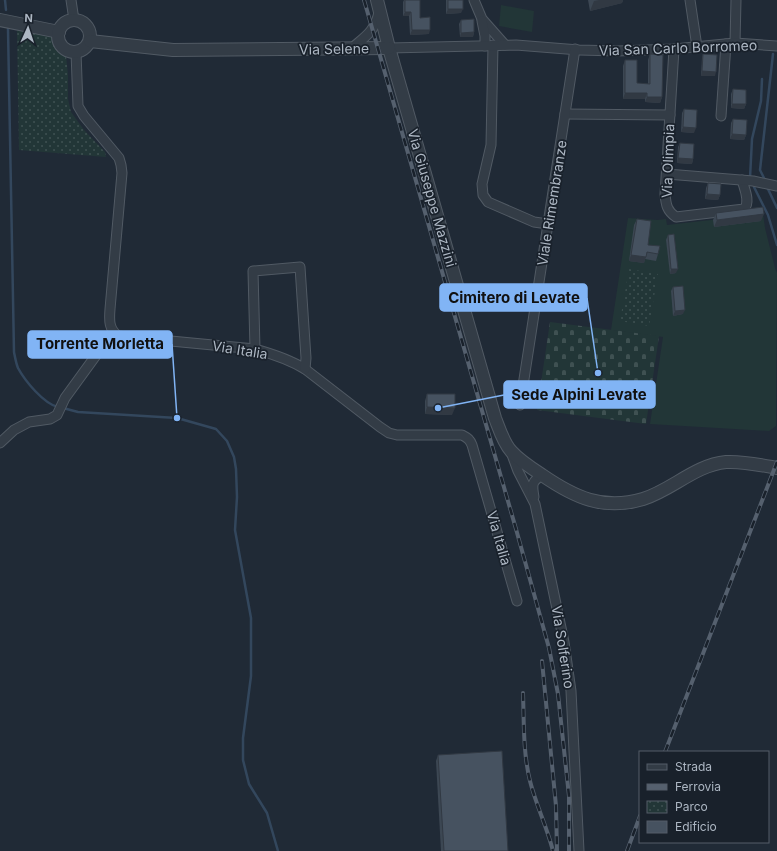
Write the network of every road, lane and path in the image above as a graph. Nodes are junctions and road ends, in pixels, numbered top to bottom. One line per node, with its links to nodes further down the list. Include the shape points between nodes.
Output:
1 (71, 0): 9 (street)
2 (377, 0): 6 (street, Via Giuseppe Mazzini)
3 (474, 0): 7 (street)
4 (690, 0): 16 (street)
5 (736, 0): 12 (street)
6 (379, 13): 17 (street, via 373,31); 18 (street, Via Giuseppe Mazzini)
7 (482, 19): 13 (street); 14 (street)
8 (0, 20): 10 (street)
9 (74, 20): 10 (street, via 67,22); 11 (street, via 84,23 90,31)
10 (59, 32): 21 (street, via 58,40 62,47 68,52)
11 (90, 41): 17 (street, Via Selene, via 173,50); 21 (street, via 85,49)
12 (731, 44): 15 (street, Via San Carlo Borromeo); 16 (street, Via San Carlo Borromeo); 24 (street)
13 (505, 45): 14 (street, Via Selene); 20 (street, Via Selene)
14 (489, 46): 18 (street, Via Selene); 28 (street, via 491,145 482,184 483,195 488,202 534,222)
15 (777, 46)
16 (697, 47): 19 (street, Via San Carlo Borromeo)
17 (352, 48): 18 (street, Via Selene)
18 (389, 48): 34 (street, Via Giuseppe Mazzini, via 495,418)
19 (674, 49): 20 (street, Via San Carlo Borromeo); 23 (street, Via Olimpia)
20 (577, 50): 22 (street, Viale Rimembranze)
21 (76, 52): 29 (street, via 78,106 121,165 109,323)
22 (565, 114): 23 (street); 28 (street, Viale Rimembranze)
23 (670, 115): 25 (street, Via Olimpia)
24 (721, 116)
25 (667, 174): 26 (street); 26 (street, Via Olimpia, via 666,204 669,213 676,217 744,209 748,202)
26 (742, 180): 27 (street)
27 (773, 185)
28 (548, 224): 32 (street, Viale Rimembranze)
29 (113, 332): 30 (street, Via Italia, via 118,336); 33 (street, via 65,398 57,415 50,419 29,422 14,430)
30 (255, 349): 31 (street, Via Italia, via 292,361); 31 (street, via 253,271 300,266)
31 (305, 369): 40 (street, Via Italia, via 389,433 462,435 470,440)
32 (520, 405)
33 (0, 443)
34 (510, 450): 35 (street); 38 (street, Via Solferino)
35 (529, 466): 37 (street); 38 (street, via 524,475)
36 (777, 468): 37 (street, via 725,462 695,472 656,494 624,502 592,501 579,497)
37 (543, 476): 39 (street, via 536,478 532,486)
38 (524, 484): 39 (street, Via Solferino)
39 (535, 504): 41 (street, Via Solferino, via 564,642 571,691)
40 (517, 601)
41 (580, 851)

